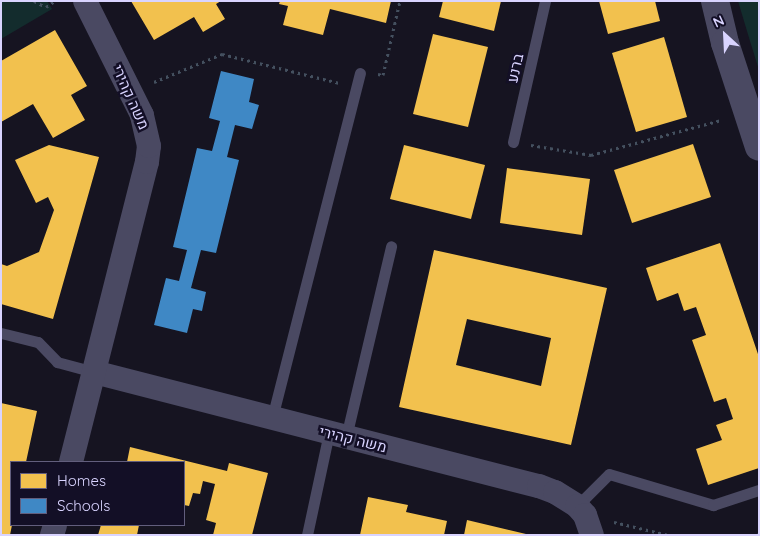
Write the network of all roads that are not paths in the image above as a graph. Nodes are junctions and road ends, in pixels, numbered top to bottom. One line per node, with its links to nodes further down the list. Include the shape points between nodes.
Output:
1 (85, 1): 9 (street, משה קהירי, via 147,130 148,156)
2 (545, 1): 5 (lane, ברנע)
3 (714, 1): 6 (street)
4 (360, 73): 10 (lane)
5 (513, 142)
6 (759, 147)
7 (391, 246): 11 (lane)
8 (1, 333): 9 (lane, via 38,342 57,362)
9 (94, 372): 10 (street, משה קהירי); 12 (street, משה קהירי)
10 (272, 418): 11 (street, משה קהירי)
11 (337, 435): 14 (street, משה קהירי, via 539,486 555,492); 15 (lane)
12 (71, 461)
13 (759, 490): 14 (lane, via 713,505 610,474)
14 (585, 519)
15 (306, 535)

